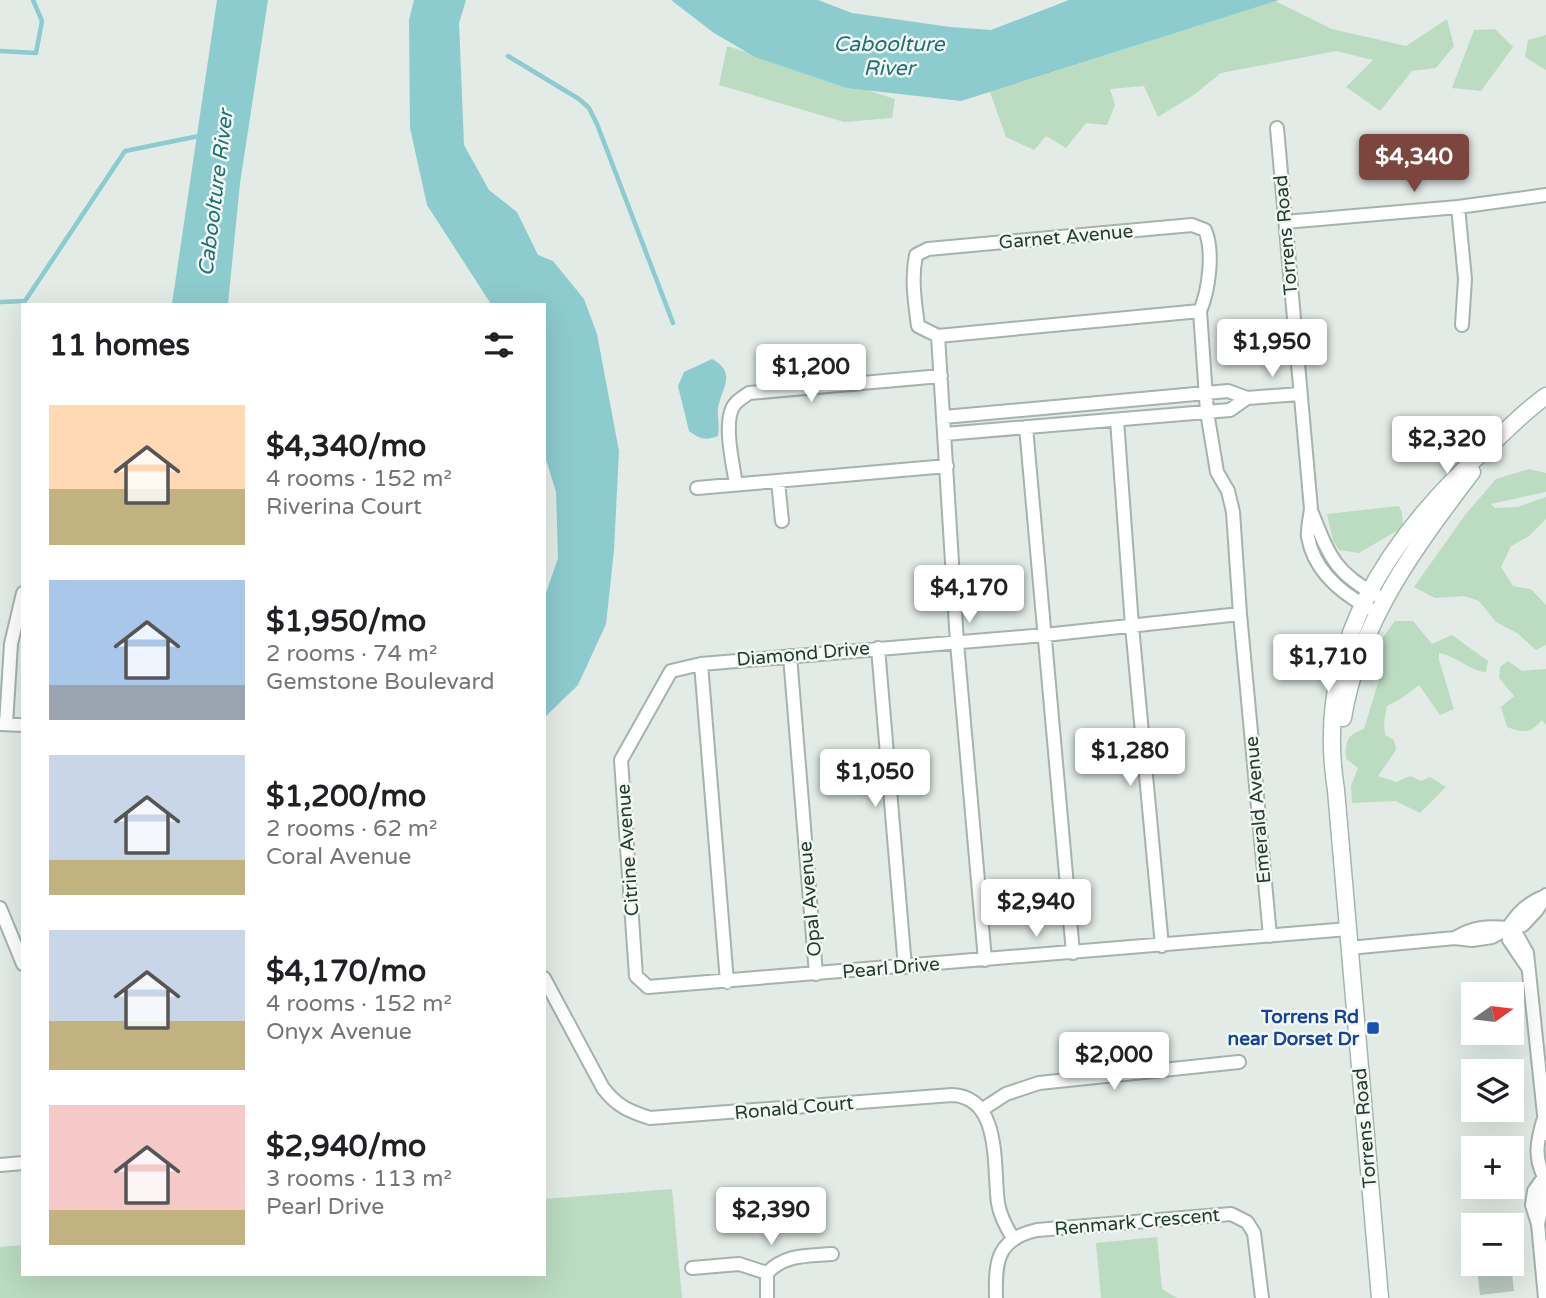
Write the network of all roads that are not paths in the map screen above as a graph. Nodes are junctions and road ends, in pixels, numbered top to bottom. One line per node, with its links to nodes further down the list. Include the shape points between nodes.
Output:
1 (1277, 128): 4 (street, Torrens Road)
2 (1546, 195): 3 (street)
3 (1458, 207): 4 (street); 6 (street, via 1465,279)
4 (1285, 222): 10 (street, Torrens Road)
5 (1200, 311): 7 (street); 7 (street, Garnet Avenue, via 1207,296 1210,241 1205,230 1192,225 928,249 916,255 913,289 918,326); 9 (street, Emerald Avenue)
6 (1462, 325)
7 (938, 336): 8 (street)
8 (941, 376): 14 (street); 21 (street, via 749,393 733,405 730,417)
9 (1206, 393): 12 (street, via 1228,391); 13 (street, Emerald Avenue); 14 (street)
10 (1300, 394): 12 (street); 24 (street, Torrens Road, via 1311,509 1308,536 1324,572 1336,586)
11 (1546, 396): 18 (main road)
12 (1247, 398): 13 (street, via 1230,410)
13 (1207, 412): 15 (street); 27 (street, Emerald Avenue, via 1217,472 1233,512)
14 (944, 417): 17 (street)
15 (1117, 420): 16 (street); 28 (street)
16 (1026, 427): 17 (street); 29 (street)
17 (945, 434): 19 (street)
18 (1499, 437): 24 (main road, via 1430,504); 26 (main road)
19 (947, 466): 20 (street); 30 (street)
20 (778, 481): 21 (street); 23 (street)
21 (736, 484): 22 (street)
22 (697, 488)
23 (782, 521)
24 (1365, 598): 26 (street, Torrens Road); 36 (main road, Torrens Road, via 1344,654 1335,696 1330,757)
25 (21, 602): 34 (street, via 11,644)
26 (1380, 606): 36 (main road, Torrens Road, via 1346,698)
27 (1240, 614): 28 (street, Diamond Drive); 41 (street, Emerald Avenue)
28 (1132, 626): 29 (street, Diamond Drive); 42 (street)
29 (1045, 635): 30 (street, Diamond Drive); 44 (street)
30 (957, 643): 31 (street, Diamond Drive); 46 (street)
31 (878, 648): 32 (street, Diamond Drive); 47 (street)
32 (790, 656): 33 (street, Diamond Drive); 48 (street, Opal Avenue)
33 (701, 664): 50 (street); 50 (street, Citrine Avenue, via 671,671 621,760 636,976 649,987)
34 (3, 724): 35 (street)
35 (21, 725)
36 (1336, 790): 40 (main road, Torrens Road)
37 (1546, 895): 39 (street, via 1530,902)
38 (0, 908): 45 (street)
39 (1508, 928): 43 (street, via 1480,927 1455,938); 53 (street, via 1509,940 1532,980)
40 (1348, 929): 41 (street, Pearl Drive); 43 (main road, Torrens Road)
41 (1270, 936): 42 (street, Pearl Drive)
42 (1162, 946): 44 (street, Pearl Drive)
43 (1349, 948): 64 (main road, Torrens Road)
44 (1073, 953): 46 (street, Pearl Drive)
45 (21, 959)
46 (985, 960): 47 (street, Pearl Drive)
47 (905, 967): 48 (street, Pearl Drive)
48 (816, 974): 50 (street, Pearl Drive)
49 (546, 982): 52 (street, Ronald Court, via 614,1103 650,1118 952,1095 964,1096)
50 (727, 982)
51 (1238, 1062): 52 (street, via 1039,1083 1006,1094)
52 (983, 1109): 57 (street, via 989,1123 998,1206)
53 (1545, 1127): 56 (street, via 1536,1152)
54 (21, 1163): 55 (street)
55 (0, 1165)
56 (1545, 1176): 65 (street, via 1538,1224)
57 (1013, 1238): 62 (street, via 1001,1251 996,1267); 63 (street, Renmark Crescent, via 1037,1230 1231,1214 1247,1222 1254,1233)
58 (832, 1254): 60 (street, via 778,1262)
59 (692, 1268): 60 (street, via 739,1264)
60 (767, 1273): 61 (street)
61 (767, 1298)
62 (996, 1298)
63 (1262, 1298)
64 (1380, 1298)
65 (1545, 1298)

